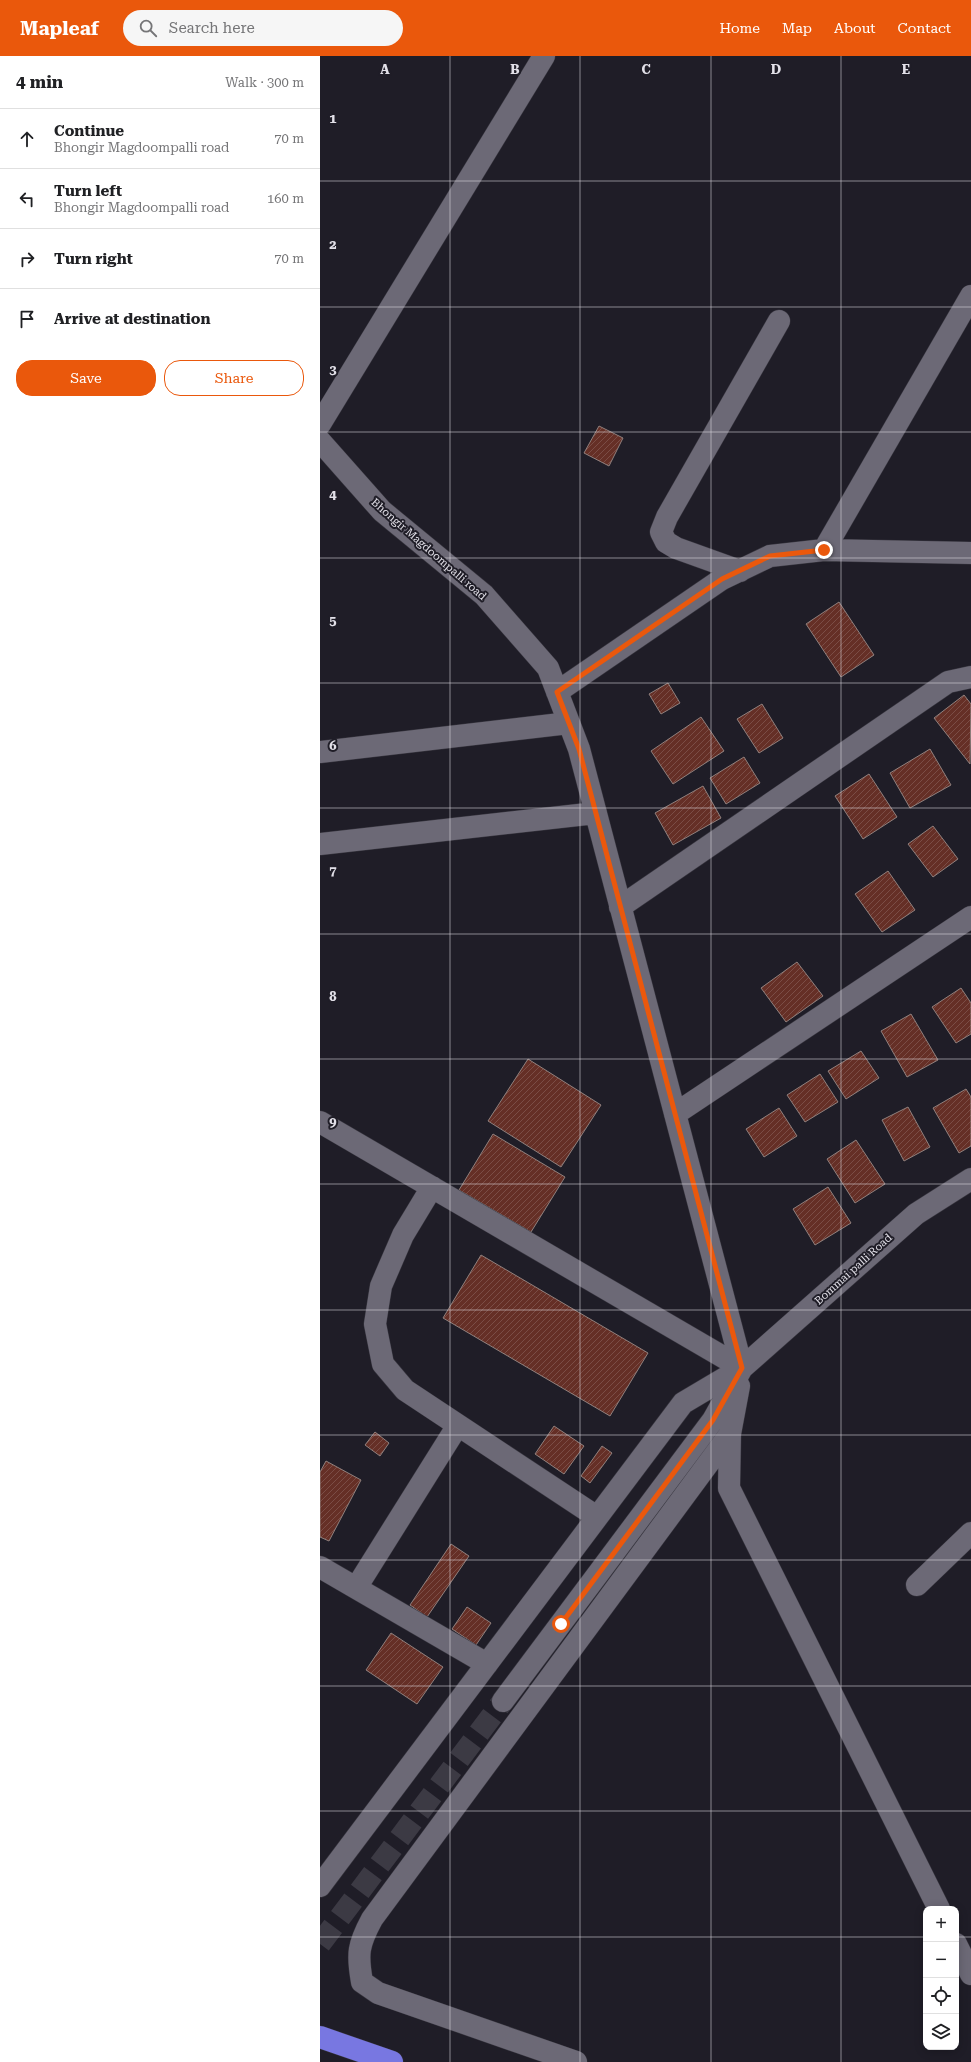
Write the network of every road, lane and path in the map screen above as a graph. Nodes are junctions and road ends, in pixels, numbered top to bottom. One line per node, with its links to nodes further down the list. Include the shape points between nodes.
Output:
1 (544, 56): 4 (street)
2 (971, 296): 6 (street)
3 (779, 321): 8 (street, via 667,517 661,532 666,542 676,548)
4 (320, 424)
5 (320, 441): 10 (street, Bhongir Magdoompalli road, via 382,511 484,595 548,668)
6 (824, 550): 7 (street); 8 (street, via 770,556)
7 (971, 553)
8 (740, 571): 10 (street, via 722,579)
9 (971, 677): 15 (street, via 948,682)
10 (557, 692): 11 (street, Bhongir Magdoompalli road)
11 (569, 723): 12 (street); 13 (street, Bhongir Magdoompalli road, via 579,749)
12 (320, 752)
13 (596, 813): 14 (street); 15 (street, Bhongir Magdoompalli road)
14 (320, 844)
15 (620, 907): 17 (street, Bhongir Magdoompalli road)
16 (971, 917): 17 (street)
17 (675, 1114): 21 (street, Bhongir Magdoompalli road)
18 (320, 1122): 20 (street)
19 (971, 1179): 21 (street, Bommai palli Road, via 916,1214)
20 (432, 1187): 21 (street); 22 (street, via 402,1236 381,1286 375,1324 383,1364 387,1369 405,1390)
21 (742, 1368): 23 (street); 24 (street, via 683,1403); 30 (street, via 713,1420)
22 (458, 1425): 24 (street); 28 (street)
23 (730, 1434): 32 (street, via 729,1488); 37 (street, via 372,1919 361,1940 359,1963 362,1982 378,1993)
24 (597, 1517): 29 (street)
25 (971, 1533): 27 (street)
26 (320, 1567): 28 (street)
27 (917, 1585)
28 (356, 1588): 29 (street)
29 (487, 1664): 31 (street)
30 (503, 1701)
31 (320, 1886)
32 (938, 1906)
33 (959, 1950): 34 (street)
34 (971, 1974)
35 (320, 2037): 36 (highway)
36 (392, 2062)
37 (576, 2062)

